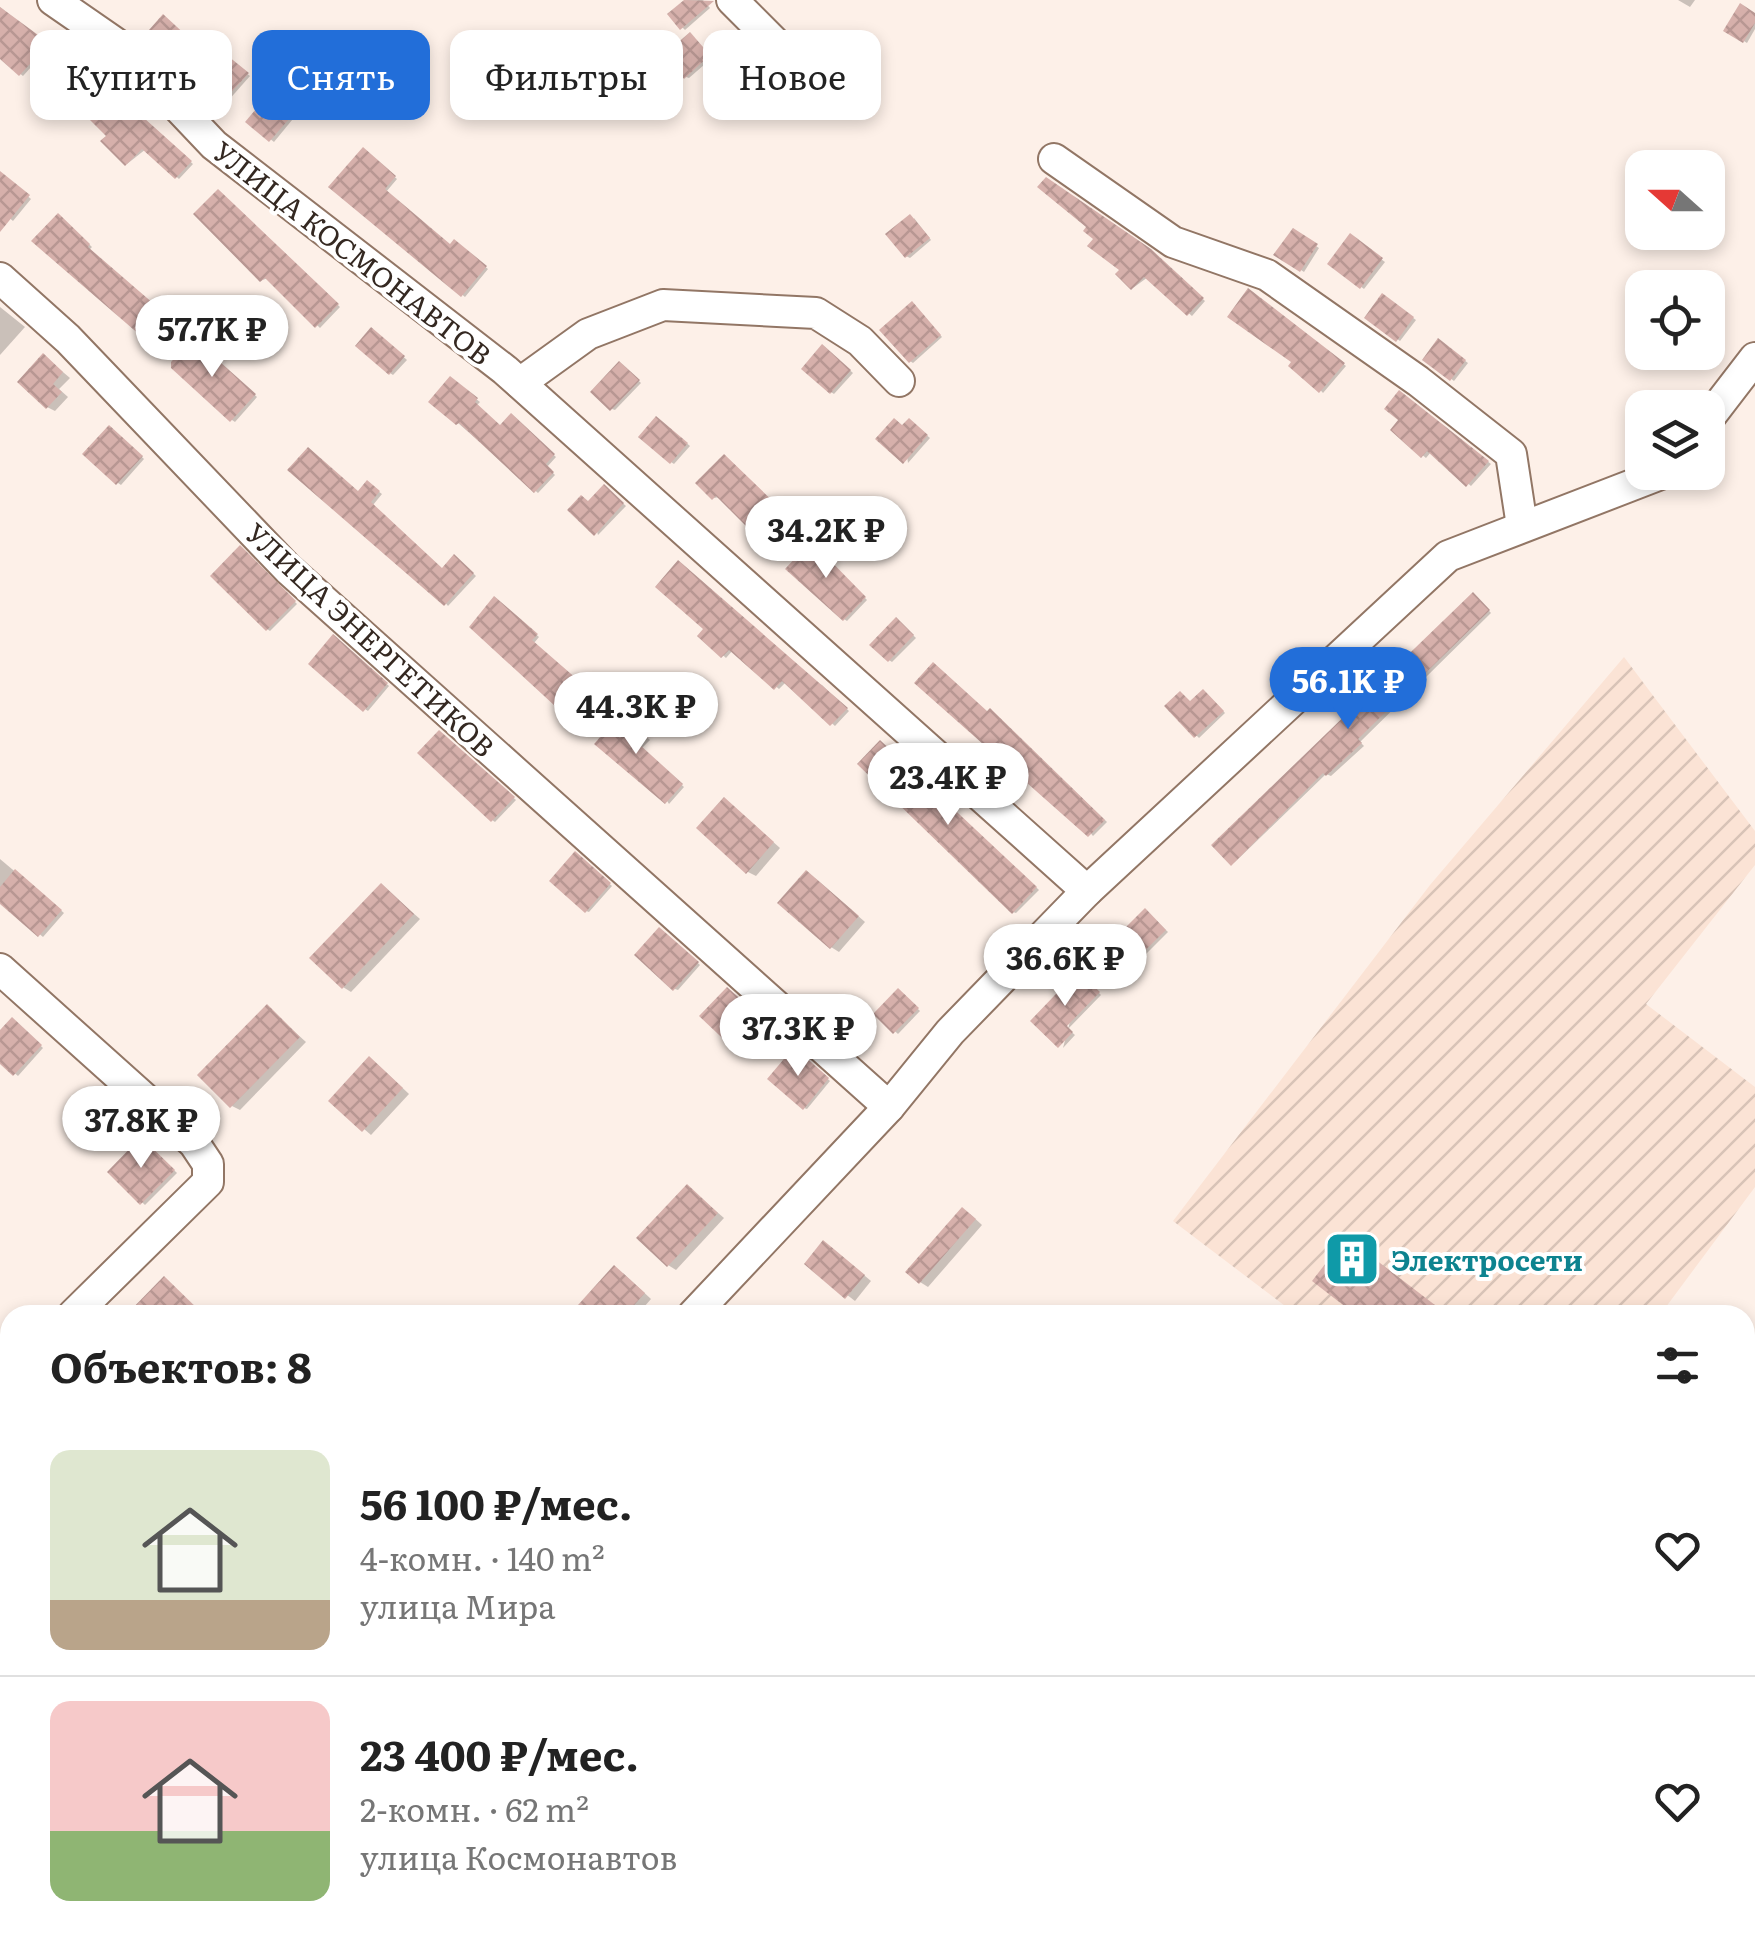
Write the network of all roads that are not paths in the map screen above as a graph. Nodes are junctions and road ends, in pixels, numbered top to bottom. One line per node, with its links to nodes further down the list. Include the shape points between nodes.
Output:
1 (53, 0): 8 (street, УЛИЦА КОСМОНАВТОВ, via 121,47 214,146)
2 (732, 0): 3 (street)
3 (762, 30)
4 (1054, 159): 11 (street, via 1173,242 1267,275 1496,442 1511,454)
5 (0, 278): 14 (street, УЛИЦА ЭНЕРГЕТИКОВ, via 68,339 288,569)
6 (1755, 358): 9 (street)
7 (900, 381): 8 (street, УЛИЦА КОСМОНАВТОВ, via 860,341 816,312 663,304 588,334)
8 (520, 383): 12 (street, УЛИЦА КОСМОНАВТОВ)
9 (1725, 397)
10 (1625, 487): 11 (street)
11 (1522, 526): 12 (street, via 1448,556)
12 (1088, 891): 14 (street, via 950,1032)
13 (0, 970): 15 (street, via 194,1143 208,1164 208,1182)
14 (889, 1107): 16 (street)
15 (84, 1305)
16 (702, 1305)

